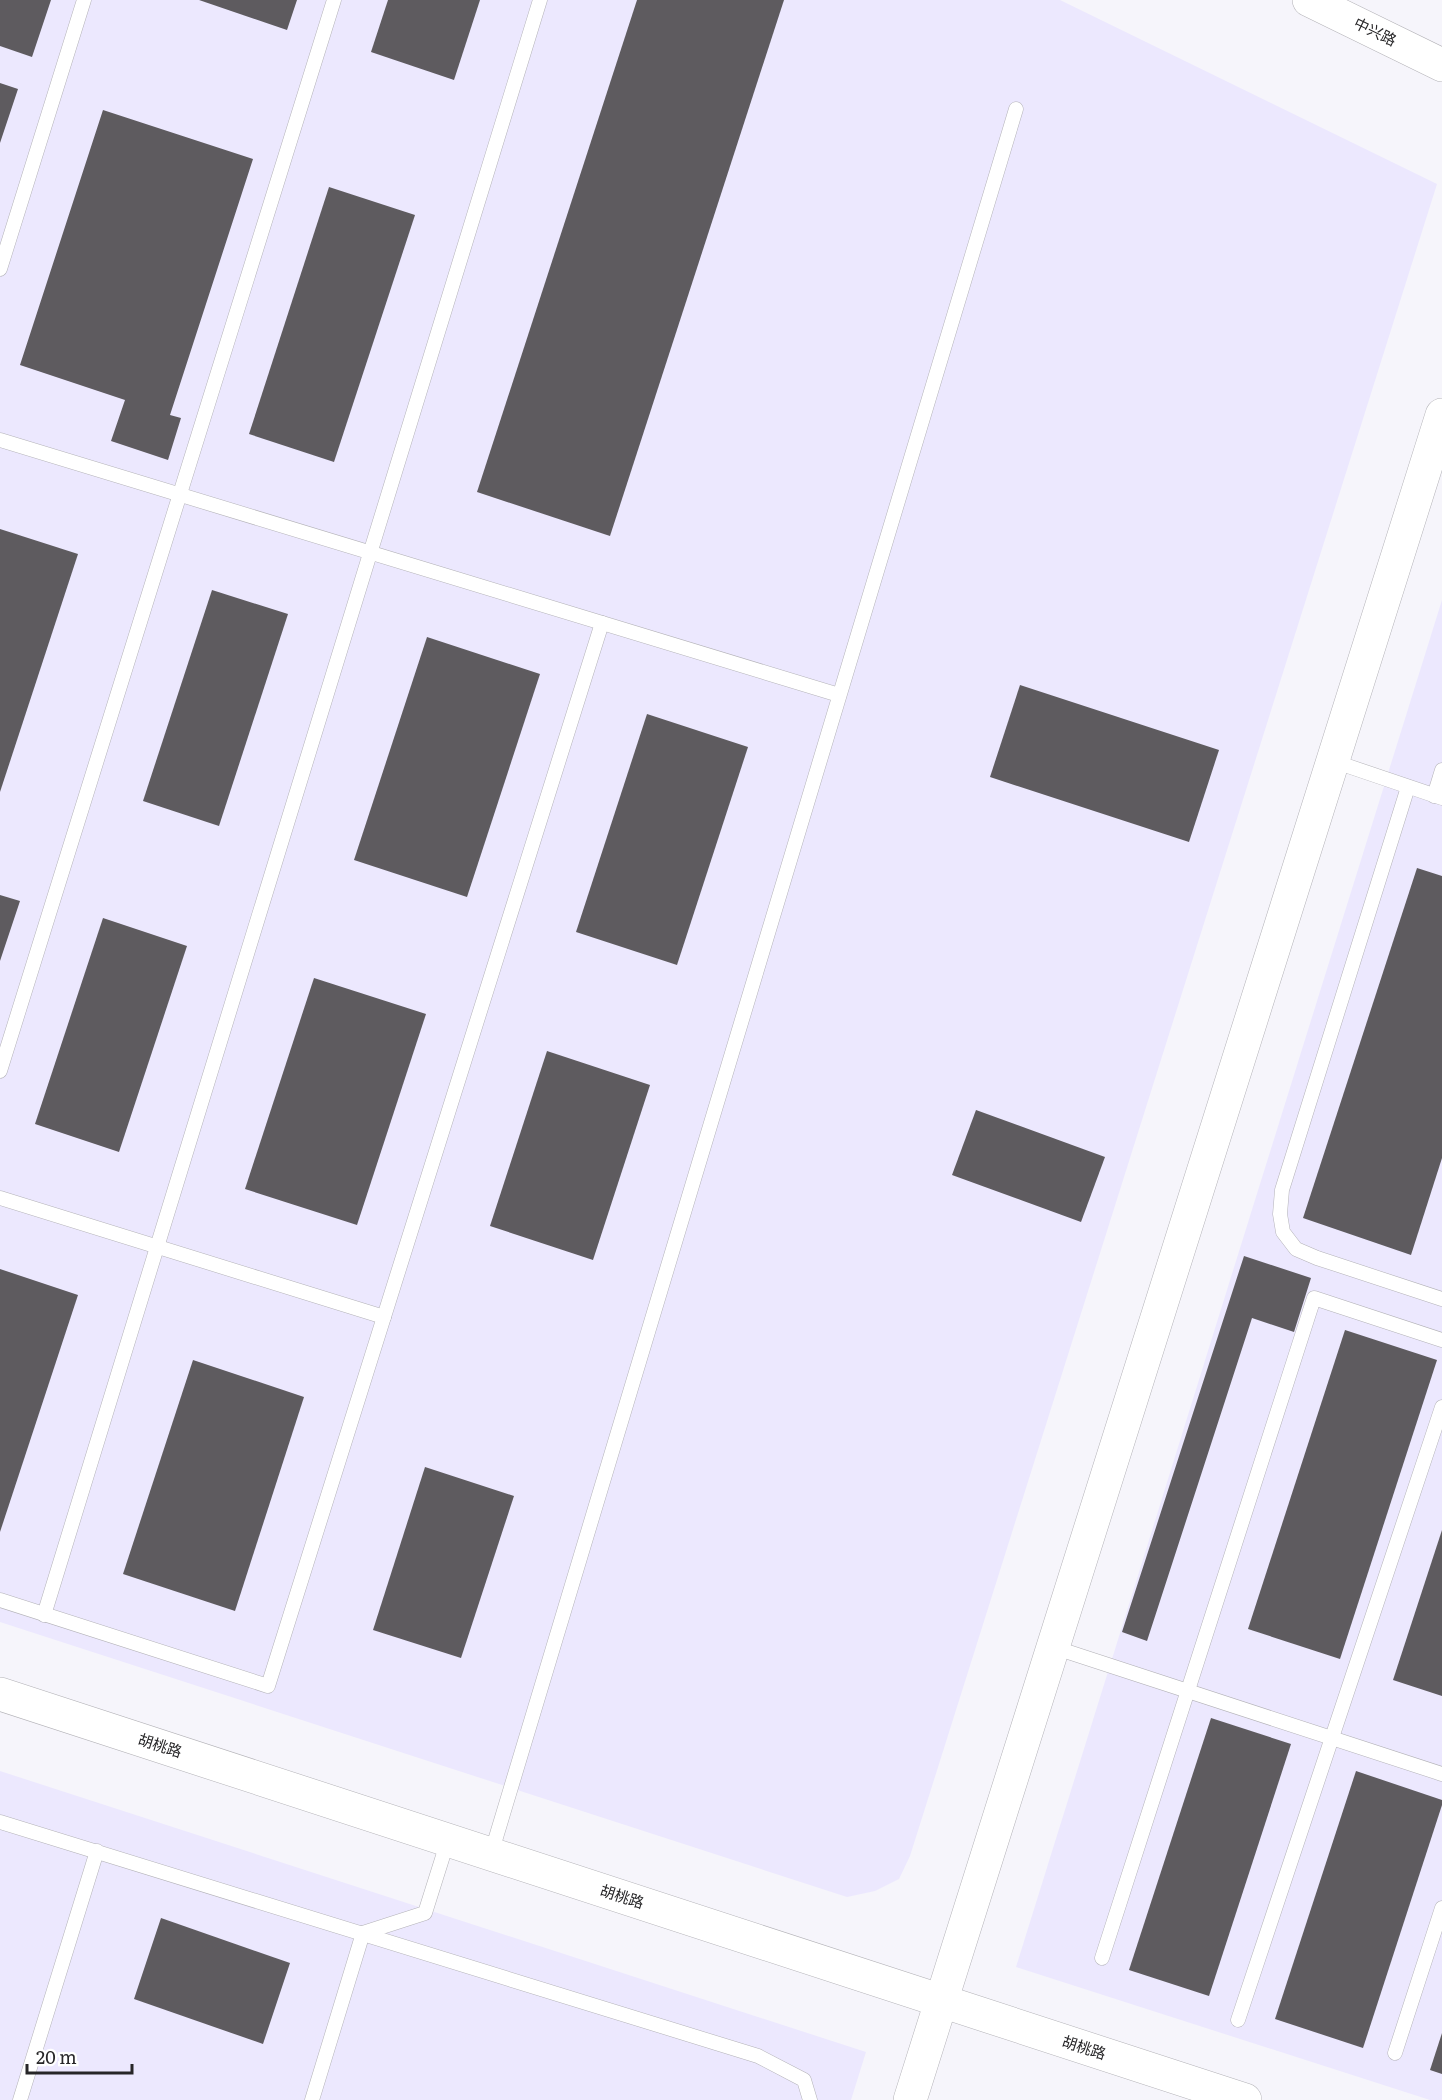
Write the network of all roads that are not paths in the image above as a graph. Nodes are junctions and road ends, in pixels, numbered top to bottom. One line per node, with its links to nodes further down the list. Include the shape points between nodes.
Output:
1 (84, 0): 7 (lane)
2 (334, 0): 10 (lane)
3 (540, 0): 11 (lane)
4 (1309, 0): 5 (street, 中兴路)
5 (1442, 65)
6 (1016, 108): 13 (lane)
7 (0, 269)
8 (1442, 415): 14 (street)
9 (0, 440): 10 (lane)
10 (180, 495): 11 (lane); 18 (lane)
11 (370, 553): 12 (lane); 20 (lane)
12 (602, 623): 13 (lane); 22 (lane)
13 (840, 695): 35 (lane)
14 (1333, 761): 16 (lane); 27 (street)
15 (1442, 770): 17 (lane)
16 (1408, 787): 17 (lane); 21 (lane, via 1282,1190 1280,1214 1283,1232 1296,1249)
17 (1438, 797)
18 (0, 1071)
19 (0, 1198): 20 (lane)
20 (157, 1246): 22 (lane); 26 (lane)
21 (1442, 1299)
22 (384, 1317): 26 (lane, via 268,1686)
23 (1442, 1340): 28 (lane, via 1314,1298)
24 (1442, 1407): 30 (lane)
25 (0, 1600): 26 (lane)
26 (44, 1615)
27 (1053, 1647): 28 (lane); 39 (street)
28 (1189, 1691): 30 (lane); 38 (lane)
29 (0, 1694): 33 (street, 胡桃路)
30 (1332, 1738): 31 (lane); 40 (lane)
31 (1442, 1774)
32 (0, 1822): 34 (lane)
33 (448, 1840): 35 (street, 胡桃路); 37 (lane, via 425,1913)
34 (97, 1851): 37 (lane); 42 (lane)
35 (491, 1854): 39 (street, 胡桃路)
36 (1442, 1908): 41 (lane)
37 (363, 1933): 43 (lane); 44 (lane, via 758,2056 804,2080)
38 (1102, 1958)
39 (941, 2001): 45 (street); 46 (street, 胡桃路)
40 (1238, 2020)
41 (1395, 2053)
42 (20, 2100)
43 (312, 2100)
44 (810, 2100)
45 (910, 2100)
46 (1245, 2100)

